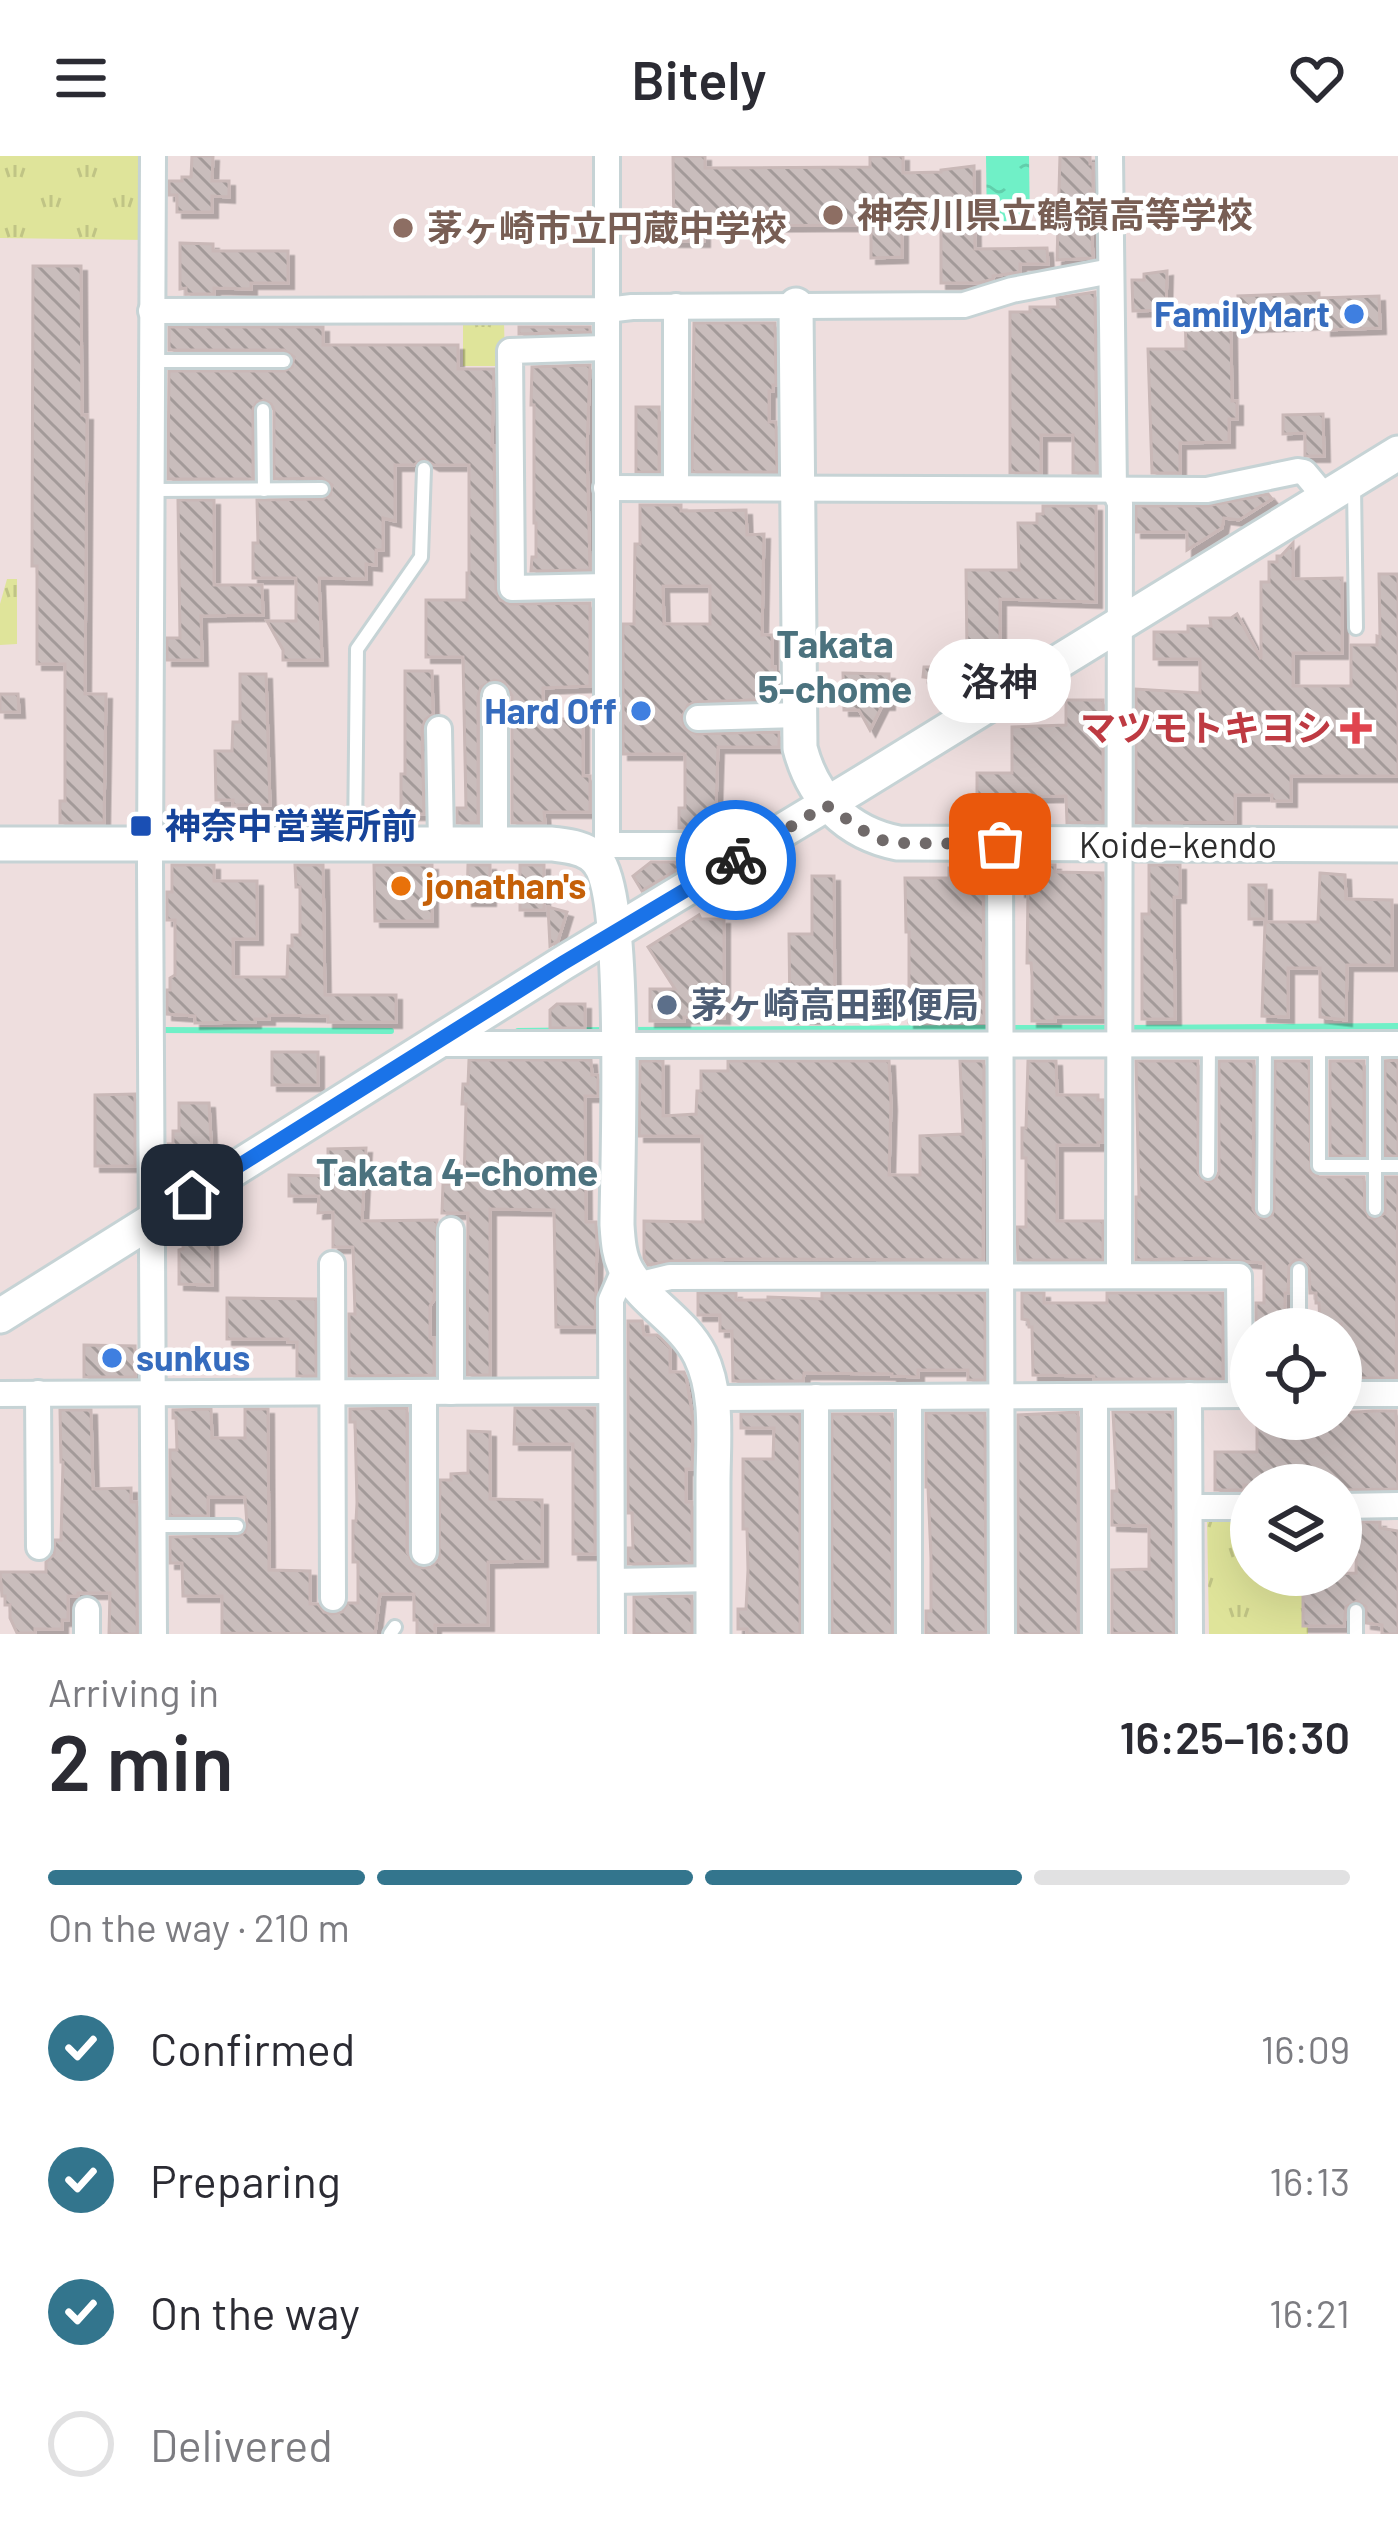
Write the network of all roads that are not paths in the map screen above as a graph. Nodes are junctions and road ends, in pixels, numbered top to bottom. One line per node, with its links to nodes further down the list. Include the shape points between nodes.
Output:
1 (153, 156): 7 (street)
2 (607, 156): 8 (street)
3 (1110, 156): 4 (street)
4 (1111, 272): 5 (street, via 964,305); 22 (street)
5 (796, 305): 6 (street); 17 (street)
6 (676, 306): 8 (street); 15 (street)
7 (151, 310): 8 (street); 10 (street)
8 (607, 310): 9 (street)
9 (605, 348): 16 (street); 23 (street, via 510,351 510,398 512,588)
10 (151, 361): 11 (lane); 19 (street)
11 (284, 362)
12 (263, 410): 20 (lane)
13 (1398, 453): 18 (street)
14 (424, 469): 33 (lane, via 422,557 357,649)
15 (676, 479)
16 (606, 488): 17 (street); 23 (street)
17 (797, 488): 22 (street); 27 (street)
18 (1340, 489): 22 (street, via 1298,471 1207,490); 24 (street); 25 (lane)
19 (150, 490): 20 (lane); 31 (street)
20 (264, 490): 21 (lane)
21 (322, 490)
22 (1114, 490): 24 (street)
23 (607, 586): 40 (street)
24 (1120, 625): 30 (street); 38 (street)
25 (1356, 628)
26 (495, 696): 35 (street)
27 (799, 715): 28 (street); 30 (street, via 804,762)
28 (698, 718)
29 (440, 729): 34 (street)
30 (826, 805): 36 (street, Koide-kendo, via 876,839); 41 (street)
31 (151, 842): 32 (street); 33 (street); 55 (street)
32 (0, 844)
33 (355, 844): 34 (street)
34 (441, 844): 35 (street)
35 (495, 844): 40 (street)
36 (1000, 844): 38 (street, Koide-kendo); 42 (street)
37 (702, 845): 40 (street)
38 (1119, 845): 39 (street, Koide-kendo); 43 (street)
39 (1398, 845)
40 (601, 851): 41 (street)
41 (616, 932): 44 (street); 45 (street)
42 (1000, 1035): 43 (street); 44 (street); 60 (street)
43 (1121, 1035): 48 (street); 61 (street)
44 (614, 1038): 45 (street); 59 (street, via 616,1225)
45 (435, 1044): 55 (street)
46 (1319, 1044): 47 (street); 49 (street); 50 (lane, via 1319,1166)
47 (1386, 1044): 50 (lane)
48 (1209, 1045): 49 (street); 52 (lane)
49 (1265, 1045): 53 (lane)
50 (1375, 1166): 51 (lane); 54 (lane)
51 (1398, 1166)
52 (1208, 1172)
53 (1264, 1209)
54 (1375, 1210)
55 (152, 1220): 64 (street); 69 (street)
56 (451, 1230): 68 (street)
57 (332, 1264): 66 (street)
58 (1299, 1270): 63 (lane)
59 (631, 1276): 60 (street); 65 (street, via 611,1300); 80 (street, via 699,1353)
60 (1002, 1276): 61 (street); 77 (street)
61 (1119, 1276): 62 (street, via 1239,1276)
62 (1241, 1308)
63 (1299, 1308)
64 (0, 1316)
65 (610, 1391): 68 (street); 90 (street)
66 (332, 1392): 67 (street); 69 (street); 91 (street)
67 (424, 1392): 68 (street); 88 (street)
68 (451, 1392)
69 (154, 1393): 71 (street); 85 (street)
70 (0, 1394): 71 (street)
71 (38, 1394): 87 (street)
72 (1362, 1394): 73 (street)
73 (1398, 1394)
74 (1189, 1395): 75 (street); 78 (street); 84 (street)
75 (1230, 1395)
76 (909, 1396): 77 (street); 79 (street); 97 (street)
77 (1001, 1396): 78 (street); 98 (street)
78 (1095, 1396): 99 (street)
79 (816, 1397): 80 (street); 96 (street)
80 (713, 1398): 89 (street)
81 (1398, 1505): 82 (street)
82 (1362, 1506)
83 (1230, 1507): 84 (street)
84 (1190, 1508): 100 (street)
85 (154, 1526): 86 (lane); 93 (street)
86 (237, 1526)
87 (39, 1547)
88 (424, 1552)
89 (713, 1579): 90 (street); 95 (street)
90 (612, 1581): 94 (street)
91 (333, 1598)
92 (1356, 1611): 101 (lane)
93 (154, 1634)
94 (612, 1634)
95 (712, 1634)
96 (816, 1634)
97 (909, 1634)
98 (1002, 1634)
99 (1095, 1634)
100 (1190, 1634)
101 (1356, 1634)

